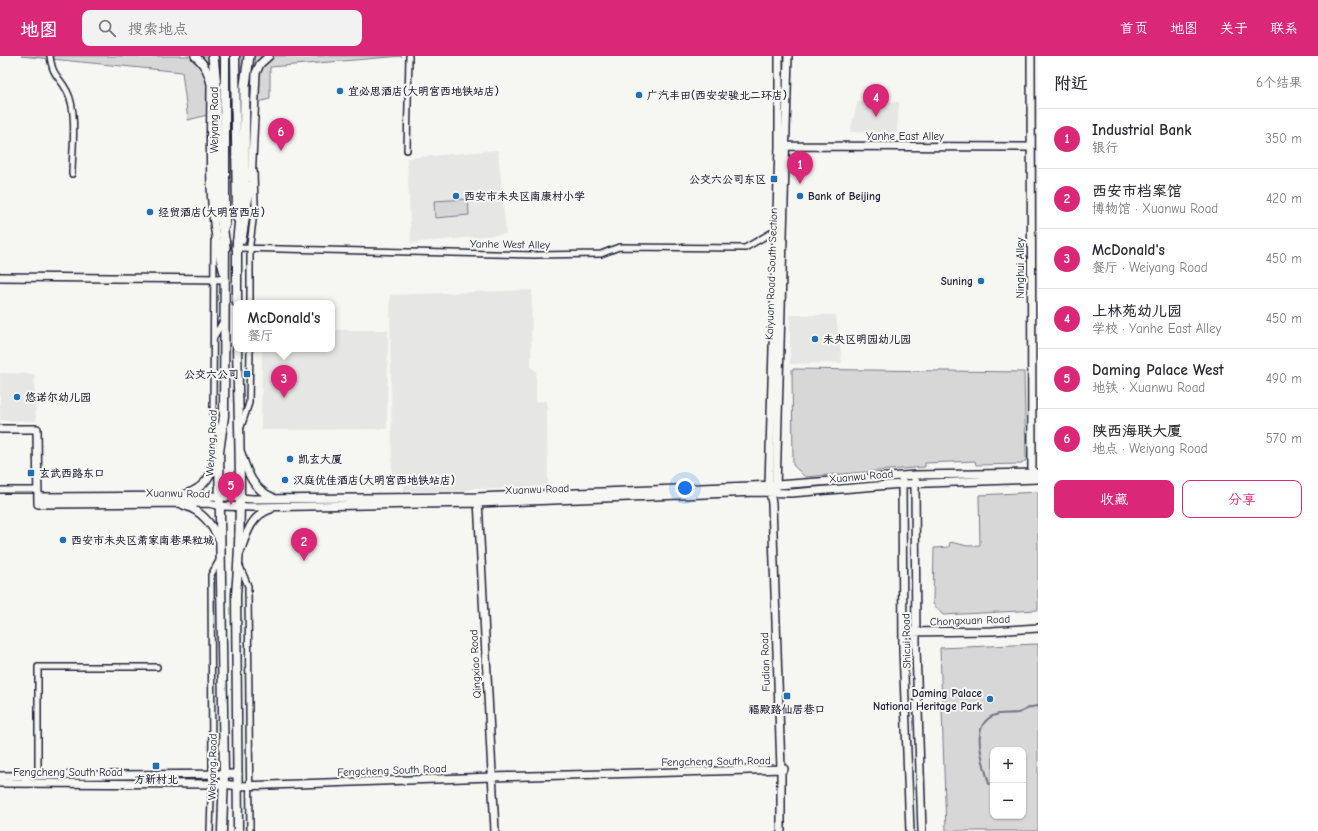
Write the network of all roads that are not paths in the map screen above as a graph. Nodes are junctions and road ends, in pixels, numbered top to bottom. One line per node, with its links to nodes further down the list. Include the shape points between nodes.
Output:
1 (50, 56): 16 (street, via 52,69 67,91 72,108)
2 (195, 56): 18 (street, via 207,69 211,84 212,212)
3 (213, 56): 19 (highway, via 216,86 217,185)
4 (225, 56): 19 (main road, Weiyang Road)
5 (235, 56): 20 (main road, Weiyang Road)
6 (249, 56): 20 (highway, via 245,85 244,179)
7 (270, 56): 15 (street, via 260,64 256,73)
8 (409, 56): 14 (street)
9 (779, 56): 12 (street, Kaiyuan Road South Section)
10 (788, 56): 12 (street, Kaiyuan Road South Section)
11 (1031, 56): 13 (street, Ninghui Alley)
12 (783, 146): 13 (street, Yanhe East Alley); 17 (street, Kaiyuan Road South Section); 40 (street, Kaiyuan Road South Section)
13 (1031, 147): 37 (street, Ninghui Alley)
14 (407, 150)
15 (252, 162): 20 (street, via 251,182); 21 (street, via 255,205)
16 (72, 174)
17 (776, 230): 21 (street, Yanhe West Alley, via 745,248 619,247 601,254 535,255); 40 (street, Kaiyuan Road South Section)
18 (215, 234): 23 (street, via 216,249); 24 (street)
19 (225, 247): 23 (main road, Weiyang Road)
20 (239, 248): 21 (street, Yanhe West Alley); 25 (main road, Weiyang Road)
21 (250, 248): 26 (street)
22 (0, 276): 24 (street)
23 (224, 277): 24 (street); 27 (main road, Weiyang Road)
24 (213, 279): 28 (street)
25 (237, 300)
26 (250, 300)
27 (224, 321): 28 (street); 33 (main road, Weiyang Road, via 224,416)
28 (213, 337): 33 (street, via 213,412)
29 (237, 352): 32 (main road)
30 (250, 352): 32 (street, via 249,403)
31 (0, 429): 42 (street, via 38,429)
32 (240, 429): 35 (main road)
33 (220, 439): 34 (main road, Weiyang Road)
34 (220, 452): 43 (main road, Weiyang Road); 45 (street, via 206,482)
35 (241, 453): 44 (street, via 250,478 258,490); 47 (main road)
36 (915, 475): 37 (street, Xuanwu Road); 38 (street, Xuanwu Road); 39 (street, Shicui Road)
37 (1035, 476): 39 (street, Xuanwu Road)
38 (902, 480): 39 (street, Xuanwu Road); 40 (street, Xuanwu Road, via 791,493); 54 (street, Shicui Road)
39 (915, 483): 55 (street, Shicui Road)
40 (773, 488): 46 (street, Xuanwu Road); 57 (street, Fudian Road)
41 (0, 490): 42 (street)
42 (38, 497): 45 (street, Xuanwu Road)
43 (221, 497): 45 (street, Xuanwu Road); 47 (street, Xuanwu Road); 48 (main road, Weiyang Road)
44 (282, 499): 46 (street, Xuanwu Road); 47 (street, Xuanwu Road)
45 (174, 500): 48 (street, Xuanwu Road); 50 (street, via 201,514 210,523)
46 (478, 500): 49 (street, Xuanwu Road); 63 (street, Qingxiao Road)
47 (239, 503): 48 (street, Xuanwu Road); 49 (street, Xuanwu Road); 52 (main road)
48 (221, 506): 50 (main road, Weiyang Road)
49 (286, 507): 52 (street, via 266,511 257,517 248,529)
50 (222, 544): 51 (main road, Weiyang Road)
51 (222, 554): 58 (street, via 211,575); 59 (main road, Weiyang Road)
52 (239, 558): 60 (main road, via 236,595); 68 (street, via 248,586)
53 (1038, 628): 55 (street, Chongxuan Road)
54 (903, 632): 55 (street, Chongxuan Road); 76 (street, Shicui Road)
55 (916, 632): 77 (street, Shicui Road)
56 (157, 667): 61 (street, via 38,667)
57 (782, 770): 63 (street, Fengcheng South Road); 74 (street, Fudian Road); 75 (street, Fudian Road)
58 (211, 774): 59 (street, Fengcheng South Road); 61 (street, Fengcheng South Road); 65 (street)
59 (224, 774): 60 (street, Fengcheng South Road); 66 (main road, Weiyang Road)
60 (238, 774): 67 (main road)
61 (38, 775): 62 (street, Fengcheng South Road)
62 (0, 776)
63 (492, 777): 68 (street, Fengcheng South Road); 73 (street, Qingxiao Road)
64 (0, 783): 65 (street, Fengcheng South Road)
65 (211, 784): 66 (street, Fengcheng South Road); 69 (street)
66 (223, 784): 67 (street, Fengcheng South Road); 70 (main road, Weiyang Road)
67 (238, 786): 68 (street, Fengcheng South Road); 71 (main road)
68 (250, 786): 72 (street)
69 (210, 831)
70 (222, 831)
71 (238, 831)
72 (250, 831)
73 (495, 831)
74 (780, 831)
75 (784, 831)
76 (910, 831)
77 (922, 831)

